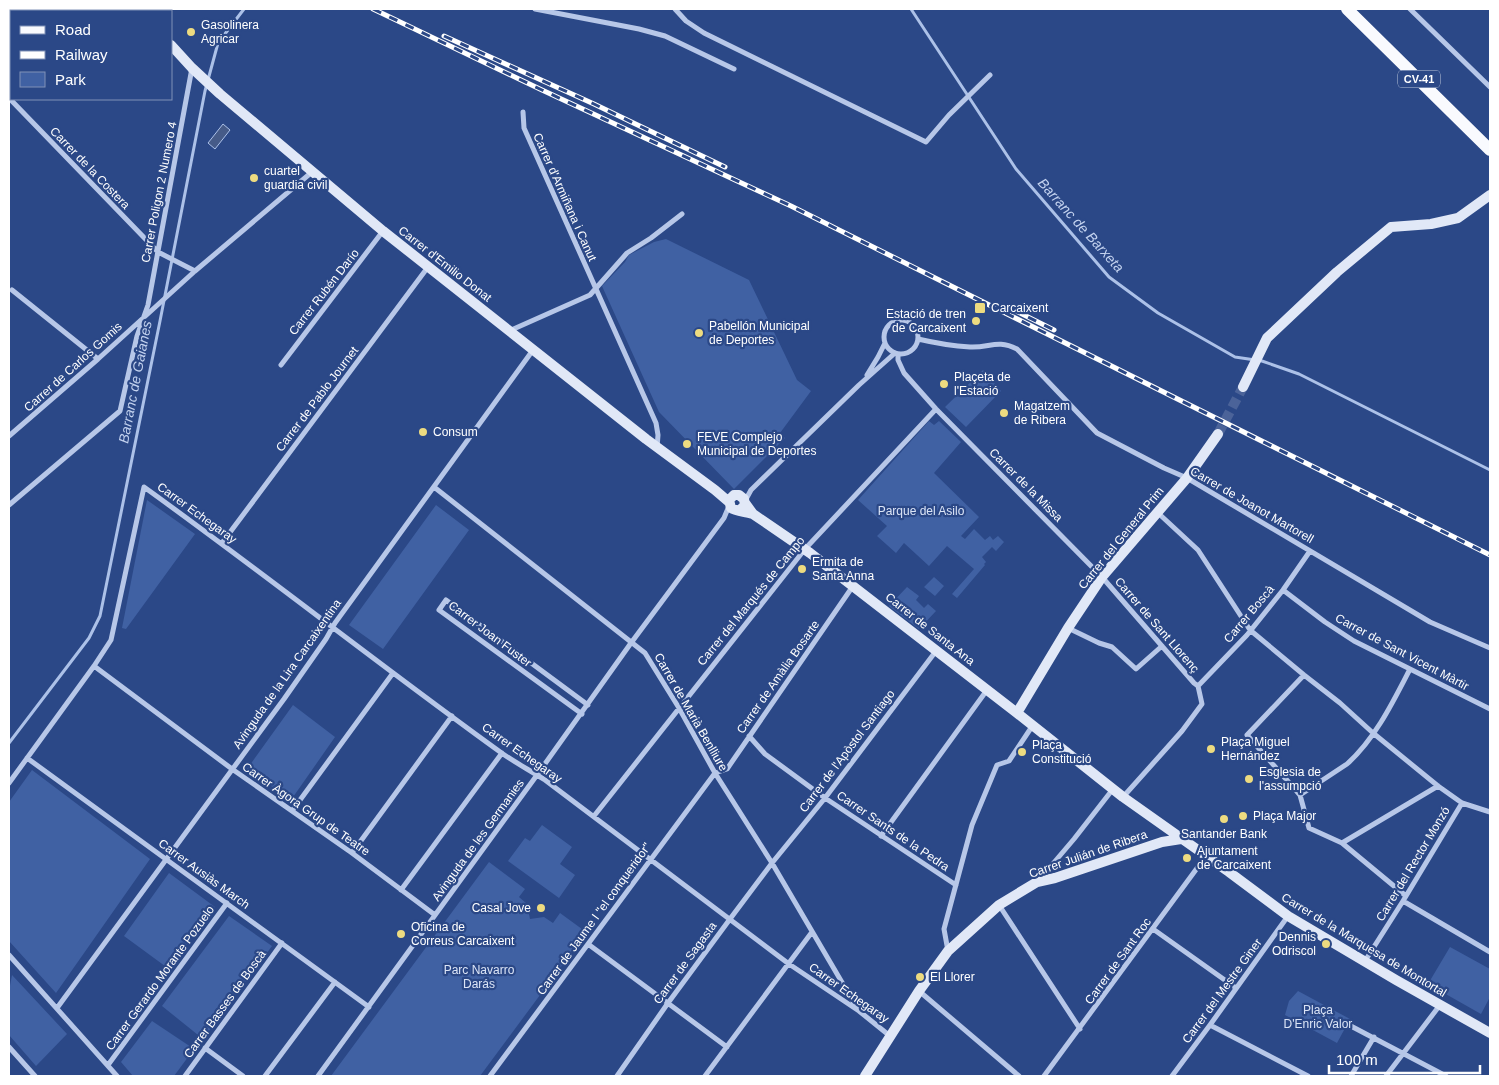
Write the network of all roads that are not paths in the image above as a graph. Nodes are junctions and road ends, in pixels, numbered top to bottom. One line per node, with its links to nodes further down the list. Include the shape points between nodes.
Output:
1 (535, 9): 5 (street)
2 (675, 9): 9 (street, via 704,33 926,142)
3 (1347, 9): 13 (main road, CV-41)
4 (1410, 9): 10 (street)
5 (543, 10): 8 (street, via 665,36)
6 (172, 46): 7 (street, Carrer d'Emilio Donat)
7 (192, 68): 14 (street, Carrer d'Emilio Donat); 18 (street, Carrer Poligon 2 Numero 4)
8 (734, 69)
9 (990, 75)
10 (1490, 87)
11 (11, 100): 18 (street, Carrer de la Costera)
12 (523, 112): 21 (street, Carrer d'Armiñana i Canut, via 524,128)
13 (1490, 150)
14 (312, 171): 17 (street, Carrer d'Emilio Donat); 20 (street, Carrer de Carlos Gomis)
15 (1490, 196): 32 (street, via 1458,218 1391,228 1337,272 1267,338)
16 (682, 214): 21 (street, Carrer d'Armiñana i Canut, via 627,252)
17 (383, 232): 19 (street, Carrer d'Emilio Donat); 30 (street, Carrer Rubén Darío)
18 (158, 252): 20 (street, Carrer de la Costera); 23 (street, Carrer Poligon 2 Numero 4, via 148,305)
19 (428, 266): 24 (street, Carrer d'Emilio Donat); 42 (street, Carrer de Pablo Journet)
20 (195, 271): 23 (street, Carrer de Carlos Gomis)
21 (595, 288): 24 (street, Carrer d'Armiñana i Canut, via 590,295); 36 (street, Carrer d'Armiñana i Canut, via 656,423)
22 (12, 290): 29 (street)
23 (142, 319): 29 (street, Carrer de Carlos Gomis); 40 (street, Carrer Poligon 2 Numero 4, via 120,411)
24 (509, 331): 27 (street, Carrer d'Emilio Donat)
25 (918, 339): 26 (street, via 912,324 897,320 887,326); 28 (street, via 913,349); 37 (street, Carrer de Joanot Martorell, via 972,347 1001,344 1017,349 1097,433)
26 (884, 343): 28 (street); 31 (street)
27 (533, 350): 36 (street, Carrer d'Emilio Donat); 38 (street, Avinguda de la Lira Carcaixentina)
28 (896, 354): 31 (street); 33 (street, Carrer de la Missa, via 904,373)
29 (98, 359): 35 (street, Carrer de Carlos Gomis)
30 (281, 365)
31 (859, 385): 39 (street, Avinguda de les Germanies)
32 (1243, 386)
33 (936, 409): 43 (street, Carrer del Marqués de Campo); 45 (street, Carrer de la Missa)
34 (1218, 434): 37 (street, Carrer del General Prim)
35 (9, 436)
36 (657, 448): 39 (street, Carrer d'Emilio Donat)
37 (1187, 478): 41 (street, Carrer del General Prim); 44 (street, Carrer de Joanot Martorell)
38 (434, 487): 48 (street, Avinguda de la Lira Carcaixentina); 51 (street, Carrer de Marià Benlliure)
39 (737, 503): 43 (street, Carrer de Santa Ana); 51 (street, Avinguda de les Germanies)
40 (9, 505)
41 (1157, 512): 45 (street, Carrer del General Prim); 50 (street, via 1198,550)
42 (222, 543): 48 (street, Carrer Echegaray); 55 (street, Carrer Echegaray, via 144,487 111,640)
43 (805, 549): 46 (street, Carrer de Santa Ana); 62 (street, Carrer del Marqués de Campo)
44 (1310, 551): 47 (street, Carrer Boscà); 53 (street, Carrer de Joanot Martorell, via 1430,622)
45 (1102, 577): 49 (street, Carrer del General Prim); 52 (street, Carrer de Sant Llorenç)
46 (853, 586): 54 (street, Carrer de Santa Ana); 69 (street, Carrer de Amàlia Bosarte)
47 (1283, 590): 50 (street, Carrer Boscà); 56 (street, Carrer de Sant Vicent Màrtir, via 1354,641)
48 (333, 627): 57 (street, Carrer Echegaray); 72 (street, Avinguda de la Lira Carcaixentina)
49 (1068, 628): 52 (street, via 1112,647 1136,669); 64 (street, Carrer del General Prim)
50 (1250, 630): 58 (street); 59 (street, Carrer Boscà)
51 (631, 643): 61 (street, Avinguda de les Germanies); 62 (street, Carrer de Marià Benlliure, via 645,653)
52 (1162, 646): 59 (street, Carrer de Sant Llorenç)
53 (1490, 648)
54 (936, 651): 60 (street, Carrer de Santa Ana); 80 (street, Carrer de l'Apòstol Santiago)
55 (94, 666): 71 (street); 72 (street, Carrer Àgora Grup de Teatre)
56 (1410, 669): 63 (street, Carrer de Sant Vicent Màrtir); 68 (street)
57 (393, 673): 66 (street, Carrer Echegaray); 82 (street)
58 (1304, 676): 68 (street); 78 (street, via 1247,735)
59 (1198, 686): 79 (street, via 1202,704)
60 (987, 689): 64 (street, Carrer de Santa Ana); 86 (street)
61 (588, 705): 65 (street, Avinguda de les Germanies); 65 (street, Carrer Joan Fuster, via 446,600 439,610)
62 (679, 708): 73 (street, Carrer de Marià Benlliure); 84 (street, Carrer del Marqués de Campo)
63 (1490, 709)
64 (1017, 712): 67 (street, Carrer de Santa Ana)
65 (582, 714): 74 (street, Avinguda de les Germanies)
66 (452, 716): 70 (street, Carrer Echegaray); 90 (street)
67 (1033, 725): 77 (street, Carrer de Santa Ana); 96 (street, via 1009,761 997,765 972,825)
68 (1373, 733): 76 (street); 78 (street, via 1347,764)
69 (749, 736): 73 (street, Carrer de Amàlia Bosarte, via 726,769); 80 (street, Carrer Sants de la Pedra, via 764,754)
70 (502, 753): 74 (street, Carrer Echegaray); 97 (street)
71 (27, 758): 75 (street); 92 (street, Carrer Ausiàs March)
72 (232, 769): 82 (street, Carrer Àgora Grup de Teatre); 92 (street, Avinguda de la Lira Carcaixentina)
73 (715, 773): 93 (street, Carrer de Jaume I "el conqueridor"); 94 (street, Carrer de Marià Benlliure)
74 (537, 775): 84 (street, Carrer Echegaray); 101 (street, Avinguda de les Germanies)
75 (9, 783)
76 (1438, 786): 81 (street); 89 (street)
77 (1114, 789): 79 (street, Carrer de Santa Ana); 95 (street)
78 (1300, 795): 89 (street, via 1309,828)
79 (1123, 797): 85 (street, Carrer de Santa Ana)
80 (825, 798): 86 (street, Carrer Sants de la Pedra); 94 (street, Carrer de l'Apòstol Santiago)
81 (1462, 803): 83 (street); 98 (street, Carrer del Rector Monzó)
82 (292, 811): 90 (street, Carrer Àgora Grup de Teatre)
83 (1490, 812)
84 (594, 816): 93 (street, Carrer Echegaray)
85 (1157, 822): 87 (street, Carrer de Santa Ana); 88 (street, via 1163,829)
86 (881, 836): 96 (street, Carrer Sants de la Pedra)
87 (1184, 840): 88 (street, Carrer Julián de Ribera); 91 (street)
88 (1162, 842): 95 (street, Carrer Julián de Ribera)
89 (1342, 843): 98 (street)
90 (352, 853): 97 (street, Carrer Àgora Grup de Teatre)
91 (1207, 856): 102 (street, Carrer de la Marquesa de Montortal); 104 (street, Carrer de Sant Roc)
92 (166, 859): 99 (street, Carrer Ausiàs March); 119 (street, Avinguda de la Lira Carcaixentina)
93 (650, 859): 103 (street, Carrer Echegaray); 107 (street, Carrer de Jaume I "el conqueridor")
94 (772, 863): 103 (street, Carrer de Sagasta); 105 (street, Carrer de Marià Benlliure)
95 (1037, 882): 100 (street, Carrer Julián de Ribera)
96 (956, 885): 108 (street, via 944,929)
97 (402, 890): 101 (street, Carrer Àgora Grup de Teatre)
98 (1405, 899): 109 (street); 111 (street, Carrer del Rector Monzó)
99 (228, 903): 106 (street, Carrer Ausiàs March); 131 (street, Carrer Gerardo Morante Pozuelo)
100 (999, 904): 108 (street, Carrer Julián de Ribera); 123 (street)
101 (435, 915): 118 (street, Avinguda de les Germanies)
102 (1288, 916): 111 (street, Carrer de la Marquesa de Montortal); 114 (street, Carrer del Mestre Giner)
103 (730, 919): 112 (street, Carrer Echegaray); 116 (street, Carrer de Sagasta)
104 (1153, 929): 114 (street); 123 (street, Carrer de Sant Roc)
105 (812, 932): 112 (street); 120 (street, Carrer de Marià Benlliure)
106 (282, 944): 113 (street, Carrer Ausiàs March); 129 (street, Carrer Basses de Boscà)
107 (588, 944): 116 (street); 138 (street, Carrer de Jaume I "el conqueridor")
108 (948, 951): 115 (street, Carrer Julián de Ribera)
109 (1490, 952)
110 (9, 955): 119 (street)
111 (1365, 961): 117 (street, Carrer de la Marquesa de Montortal)
112 (789, 964): 120 (street, Carrer Echegaray); 127 (street)
113 (335, 982): 118 (street, Carrer Ausiàs March); 136 (street)
114 (1236, 988): 122 (street, Carrer del Mestre Giner)
115 (919, 991): 125 (street, Carrer Julián de Ribera); 142 (street)
116 (668, 1003): 127 (street); 139 (street, Carrer de Sagasta)
117 (1440, 1005): 124 (street, Carrer de la Marquesa de Montortal); 130 (street)
118 (369, 1007): 137 (street, Avinguda de les Germanies)
119 (56, 1008): 131 (street)
120 (859, 1011): 125 (street, Carrer Echegaray)
121 (1347, 1024): 126 (street)
122 (1210, 1025): 144 (street, Carrer del Mestre Giner); 145 (street)
123 (1080, 1029): 143 (street, Carrer de Sant Roc)
124 (1490, 1031)
125 (890, 1036): 141 (street, Carrer Julián de Ribera)
126 (1374, 1037): 130 (street); 146 (street)
127 (727, 1047): 140 (street)
128 (9, 1048): 132 (street)
129 (205, 1048): 134 (street, Carrer Basses de Boscà); 135 (street)
130 (1403, 1053): 147 (street); 148 (street)
131 (108, 1065): 133 (street)
132 (35, 1076)
133 (117, 1076)
134 (185, 1076)
135 (243, 1076)
136 (265, 1076)
137 (318, 1076)
138 (490, 1076)
139 (617, 1076)
140 (705, 1076)
141 (865, 1076)
142 (1019, 1076)
143 (1044, 1076)
144 (1172, 1076)
145 (1308, 1076)
146 (1351, 1076)
147 (1386, 1076)
148 (1446, 1076)

